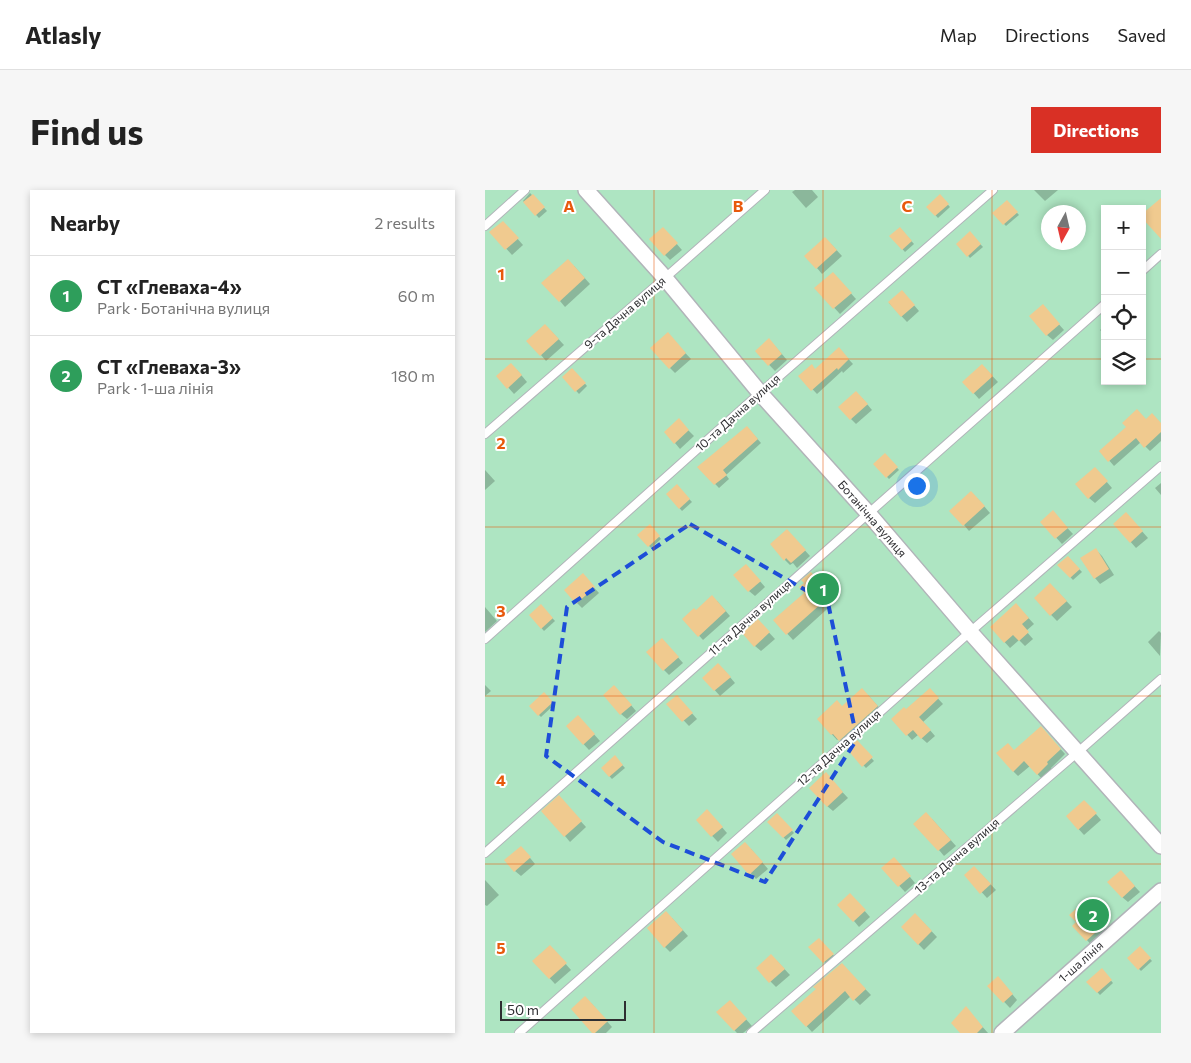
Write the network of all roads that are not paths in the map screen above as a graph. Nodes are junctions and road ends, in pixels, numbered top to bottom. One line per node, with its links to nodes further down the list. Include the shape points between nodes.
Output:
1 (525, 190): 5 (lane)
2 (586, 190): 8 (street, Ботанічна вулиця)
3 (765, 190): 8 (lane, 9-та Дачна вулиця)
4 (993, 190): 10 (lane, 10-та Дачна вулиця)
5 (485, 226)
6 (1161, 254): 7 (lane)
7 (1146, 267)
8 (665, 278): 10 (street, Ботанічна вулиця); 11 (lane, 9-та Дачна вулиця)
9 (1101, 308): 13 (lane, 11-та Дачна вулиця)
10 (760, 393): 13 (street, Ботанічна вулиця); 15 (lane, 10-та Дачна вулиця)
11 (485, 434)
12 (1161, 466): 14 (lane, 12-та Дачна вулиця)
13 (868, 513): 14 (street, Ботанічна вулиця); 19 (lane, 11-та Дачна вулиця)
14 (970, 632): 17 (street, Ботанічна вулиця); 21 (lane, 12-та Дачна вулиця)
15 (485, 639)
16 (1161, 679): 17 (lane, 13-та Дачна вулиця)
17 (1078, 752): 18 (street, Ботанічна вулиця); 22 (lane, 13-та Дачна вулиця)
18 (1161, 846)
19 (485, 853)
20 (1161, 892): 23 (street, 1-ша лінія)
21 (519, 1033)
22 (751, 1033)
23 (1001, 1033)

